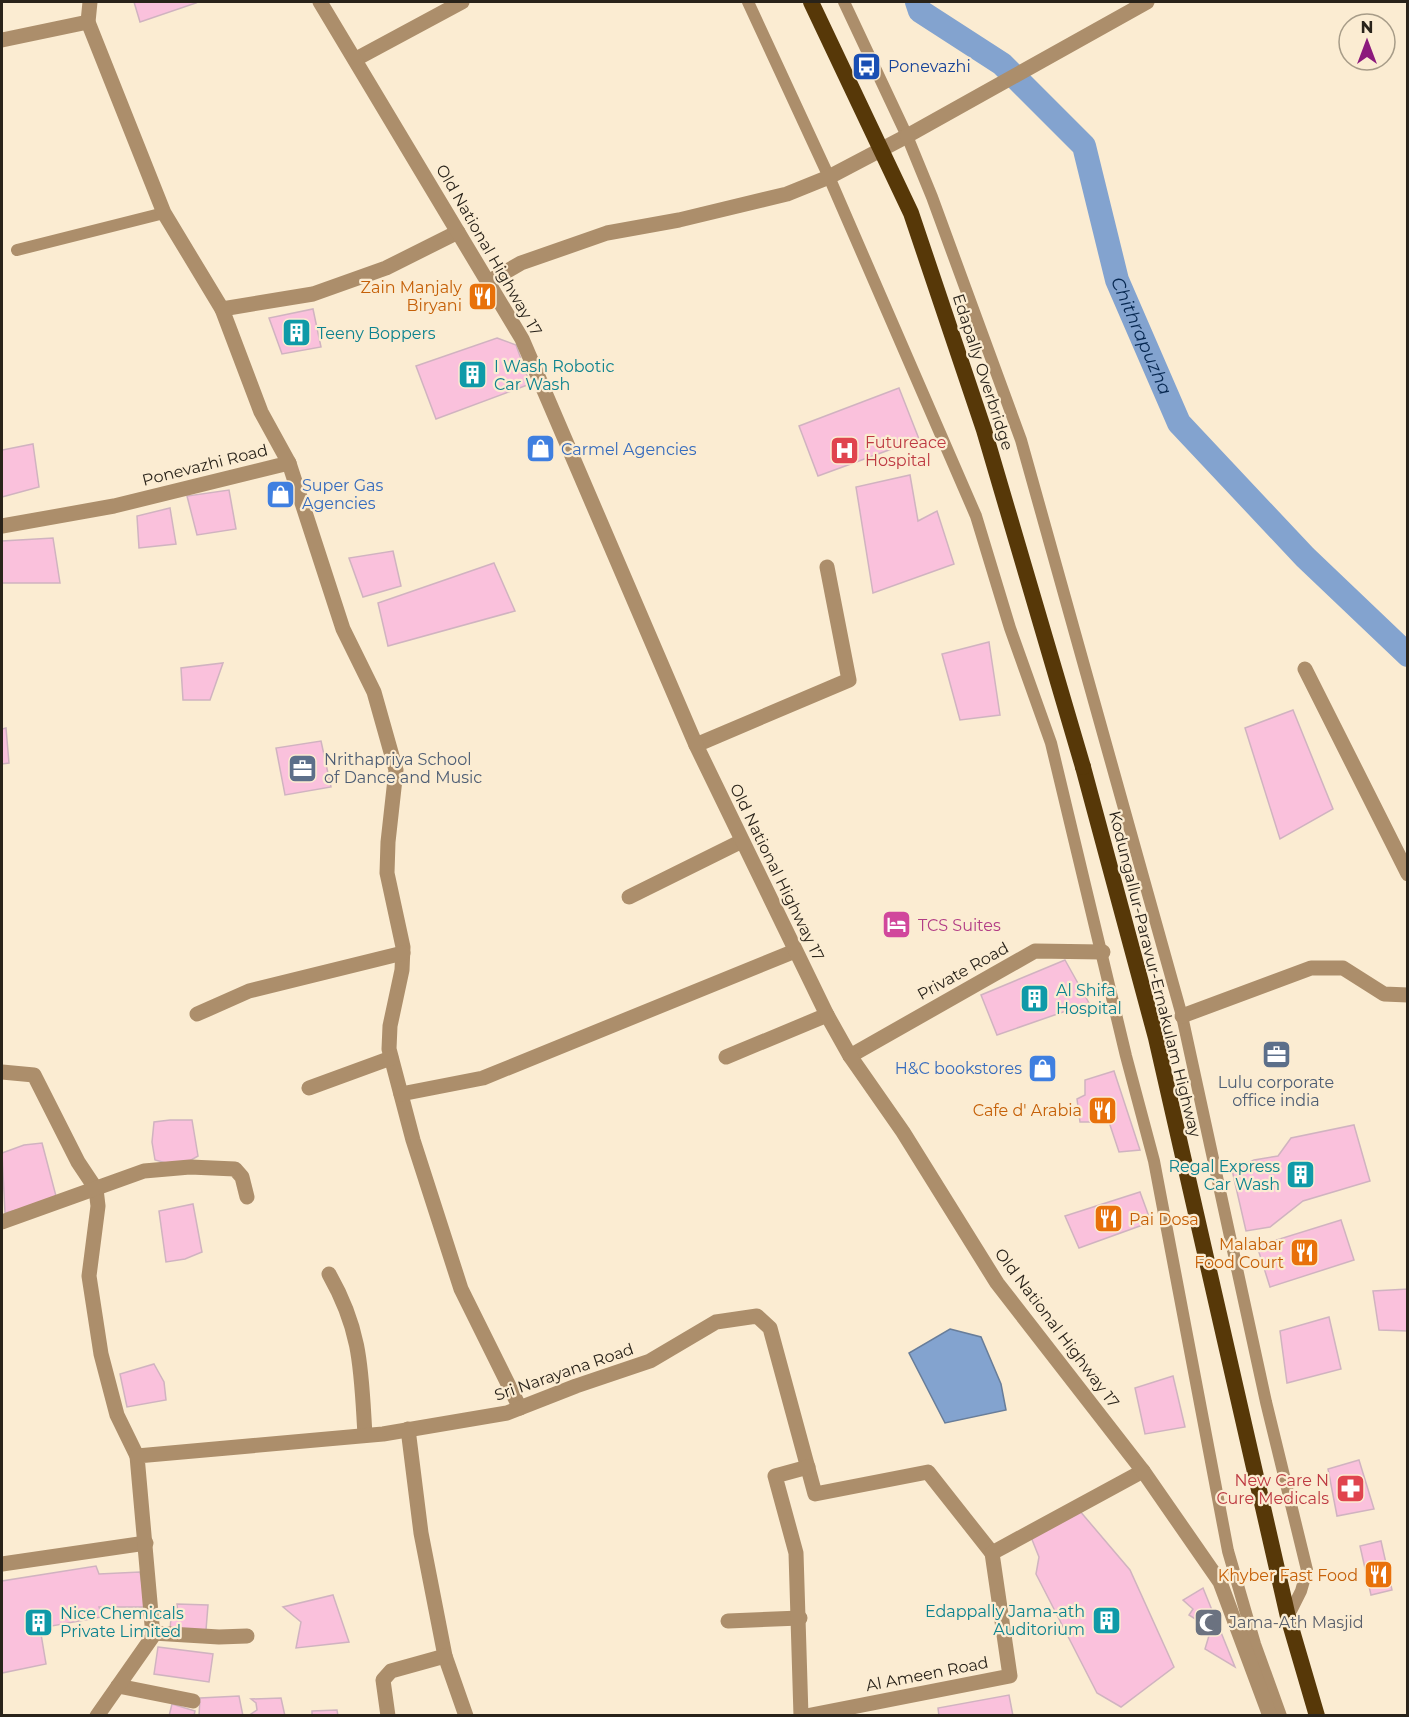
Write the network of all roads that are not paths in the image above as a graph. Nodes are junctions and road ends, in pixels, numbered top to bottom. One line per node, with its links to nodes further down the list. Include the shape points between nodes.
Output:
1 (90, 2): 8 (street)
2 (320, 2): 10 (street, Old National Highway 17)
3 (462, 2): 10 (street)
4 (748, 2): 12 (lane)
5 (811, 2): 23 (highway, Edapally Overbridge, bridge, via 911,213 984,429)
6 (844, 2): 11 (lane)
7 (1147, 2): 11 (street)
8 (88, 22): 9 (street); 13 (street, Ponevazhi Road)
9 (2, 40)
10 (356, 59): 14 (street, Old National Highway 17)
11 (907, 136): 12 (street); 33 (lane, via 1021,440)
12 (829, 177): 16 (street, via 787,194 607,233 520,263); 28 (lane, via 976,516 1051,743)
13 (164, 213): 15 (lane); 17 (street, Ponevazhi Road)
14 (458, 232): 16 (street, Old National Highway 17); 17 (street, via 386,268 313,294)
15 (16, 250)
16 (488, 282): 22 (street, Old National Highway 17, via 522,339)
17 (222, 309): 18 (street, Ponevazhi Road, via 261,412)
18 (289, 464): 19 (street, Ponevazhi Road, via 114,506); 29 (street, via 343,629 374,692 396,770 387,873)
19 (2, 526)
20 (827, 567): 22 (street, via 849,680)
21 (1305, 669): 25 (street)
22 (696, 744): 24 (street, Old National Highway 17)
23 (1083, 767): 53 (highway, Kodungallur-Paravur-Ernakulam Highway, via 1156,1038)
24 (742, 841): 26 (street); 27 (street, Old National Highway 17)
25 (1407, 874)
26 (629, 897)
27 (795, 951): 32 (street, Old National Highway 17); 39 (street, via 483,1078)
28 (1102, 952): 34 (street, Private Road, via 1035,951); 67 (lane, via 1154,1161 1228,1551)
29 (403, 953): 31 (street, via 249,991); 36 (street, via 390,1026)
30 (1407, 995): 33 (street, via 1384,994 1343,968 1311,968)
31 (197, 1014)
32 (827, 1015): 34 (street, Old National Highway 17); 35 (street)
33 (1182, 1016): 53 (lane, via 1266,1402 1307,1570)
34 (850, 1056): 49 (street, Old National Highway 17, via 903,1132 997,1283)
35 (726, 1057)
36 (391, 1058): 38 (street); 39 (street)
37 (2, 1072): 40 (street, via 34,1075)
38 (309, 1088)
39 (400, 1094): 44 (street, via 461,1288)
40 (96, 1189): 41 (street, via 144,1171 228,1168 242,1177); 42 (street); 47 (street, via 98,1206 89,1276 101,1354 117,1415)
41 (247, 1197)
42 (2, 1222)
43 (330, 1274): 46 (street, via 357,1338)
44 (520, 1408): 45 (street, Sri Narayana Road); 48 (street, Sri Narayana Road, via 651,1361 716,1322 757,1316 770,1328)
45 (408, 1429): 46 (street, Sri Narayana Road); 58 (street, via 421,1533)
46 (365, 1435): 47 (street, Sri Narayana Road)
47 (136, 1456): 50 (street)
48 (808, 1467): 51 (street, Sri Narayana Road, via 815,1494 928,1472); 54 (street, via 775,1476 796,1553)
49 (1143, 1471): 51 (street); 66 (street, Old National Highway 17, via 1220,1582)
50 (146, 1543): 52 (street); 56 (street)
51 (992, 1553): 65 (street, Al Ameen Road, via 1010,1676)
52 (2, 1564)
53 (1288, 1617): 68 (highway, Kodungallur-Paravur-Ernakulam Highway)
54 (800, 1618): 55 (street); 64 (street)
55 (728, 1621)
56 (153, 1633): 57 (street); 59 (street)
57 (247, 1636)
58 (445, 1656): 62 (street, via 391,1671 383,1680); 63 (street)
59 (118, 1686): 60 (street); 61 (street)
60 (193, 1701)
61 (97, 1716)
62 (388, 1716)
63 (466, 1716)
64 (801, 1716)
65 (806, 1716)
66 (1270, 1716)
67 (1281, 1716)
68 (1317, 1716)

